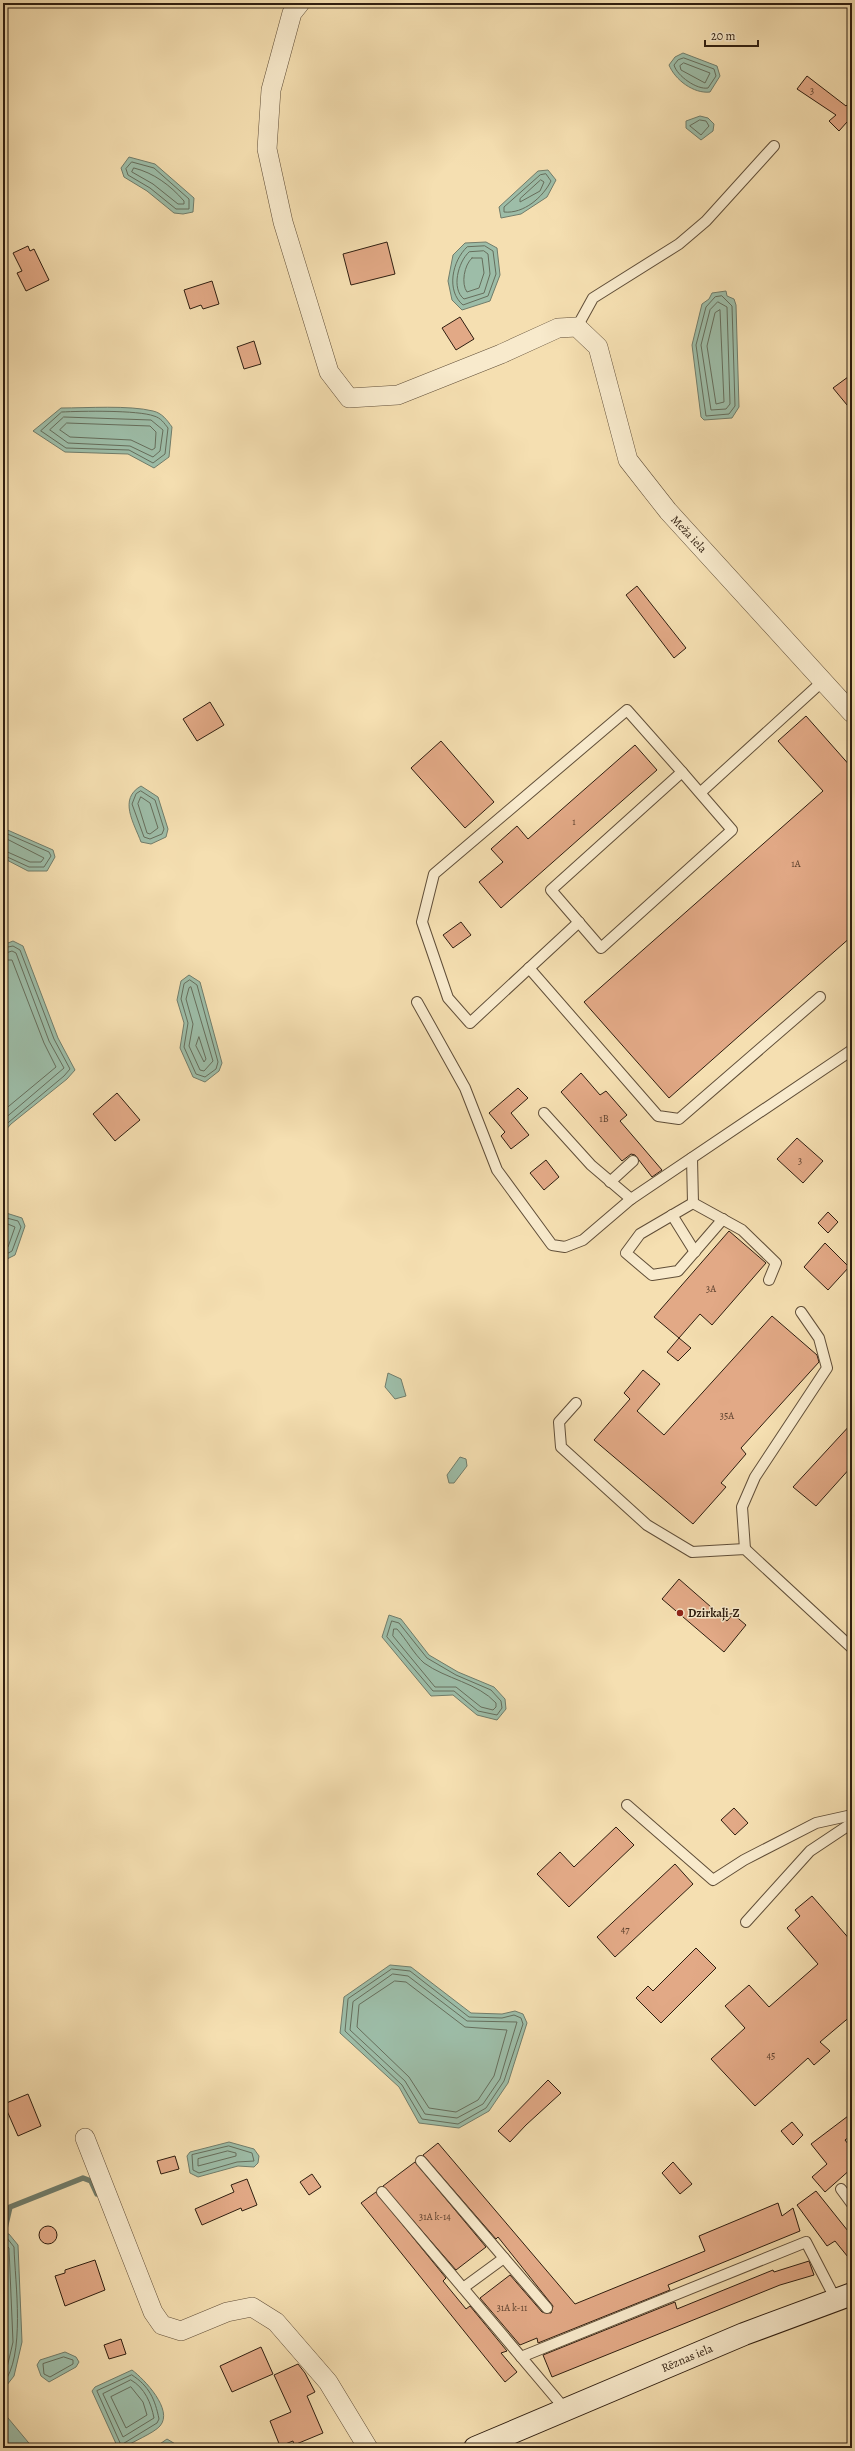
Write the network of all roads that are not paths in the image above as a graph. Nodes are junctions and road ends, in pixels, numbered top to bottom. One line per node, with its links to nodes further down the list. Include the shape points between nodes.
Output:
1 (300, 3): 3 (street, via 292,13 271,90 267,149 283,222 329,372 349,398 398,396 558,328)
2 (774, 146): 3 (lane, via 706,221 679,244 594,298)
3 (577, 328): 4 (street, Meža iela, via 598,347 628,460 668,511)
4 (824, 680): 5 (street, Meža iela); 7 (lane)
5 (852, 713)
6 (682, 772): 7 (lane); 8 (lane, via 551,890); 9 (lane, via 627,710 434,874 422,922 448,998 470,1023)
7 (700, 792): 8 (lane, via 732,830 601,948)
8 (579, 922): 9 (lane)
9 (529, 968): 10 (lane, via 658,1116 679,1119)
10 (820, 997)
11 (417, 1002): 17 (lane, via 465,1088 497,1170 552,1245 565,1247 583,1240)
12 (852, 1050): 14 (lane)
13 (544, 1113): 16 (lane, via 590,1166)
14 (692, 1158): 17 (lane); 18 (lane)
15 (633, 1161): 16 (lane)
16 (610, 1182): 17 (lane)
17 (631, 1199)
18 (693, 1203): 19 (lane); 20 (lane)
19 (672, 1215): 21 (lane); 21 (lane, via 640,1234 626,1253 652,1276 678,1271)
20 (723, 1220): 21 (lane); 22 (lane, via 742,1230 776,1263)
21 (695, 1252)
22 (769, 1280)
23 (801, 1312): 25 (lane, via 819,1338 827,1368 755,1477 742,1507)
24 (576, 1403): 25 (lane, via 559,1422 561,1447 646,1525 692,1552)
25 (746, 1549): 26 (lane)
26 (852, 1648)
27 (627, 1805): 28 (lane, via 713,1880 744,1860 816,1823)
28 (852, 1815)
29 (852, 1823): 30 (lane, via 810,1851)
30 (746, 1922)
31 (85, 2138): 42 (street, via 153,2312 162,2325 181,2331 228,2312 252,2307 276,2322 328,2382)
32 (421, 2161): 36 (lane)
33 (841, 2189): 35 (lane)
34 (382, 2192): 37 (lane)
35 (852, 2204)
36 (504, 2258): 37 (lane); 39 (lane)
37 (463, 2288): 40 (lane)
38 (844, 2297): 40 (lane, via 806,2242); 41 (main road, Rēznas iela, via 744,2334)
39 (547, 2308)
40 (521, 2357): 41 (lane)
41 (565, 2409): 43 (main road, Rēznas iela)
42 (368, 2448)
43 (475, 2448)

